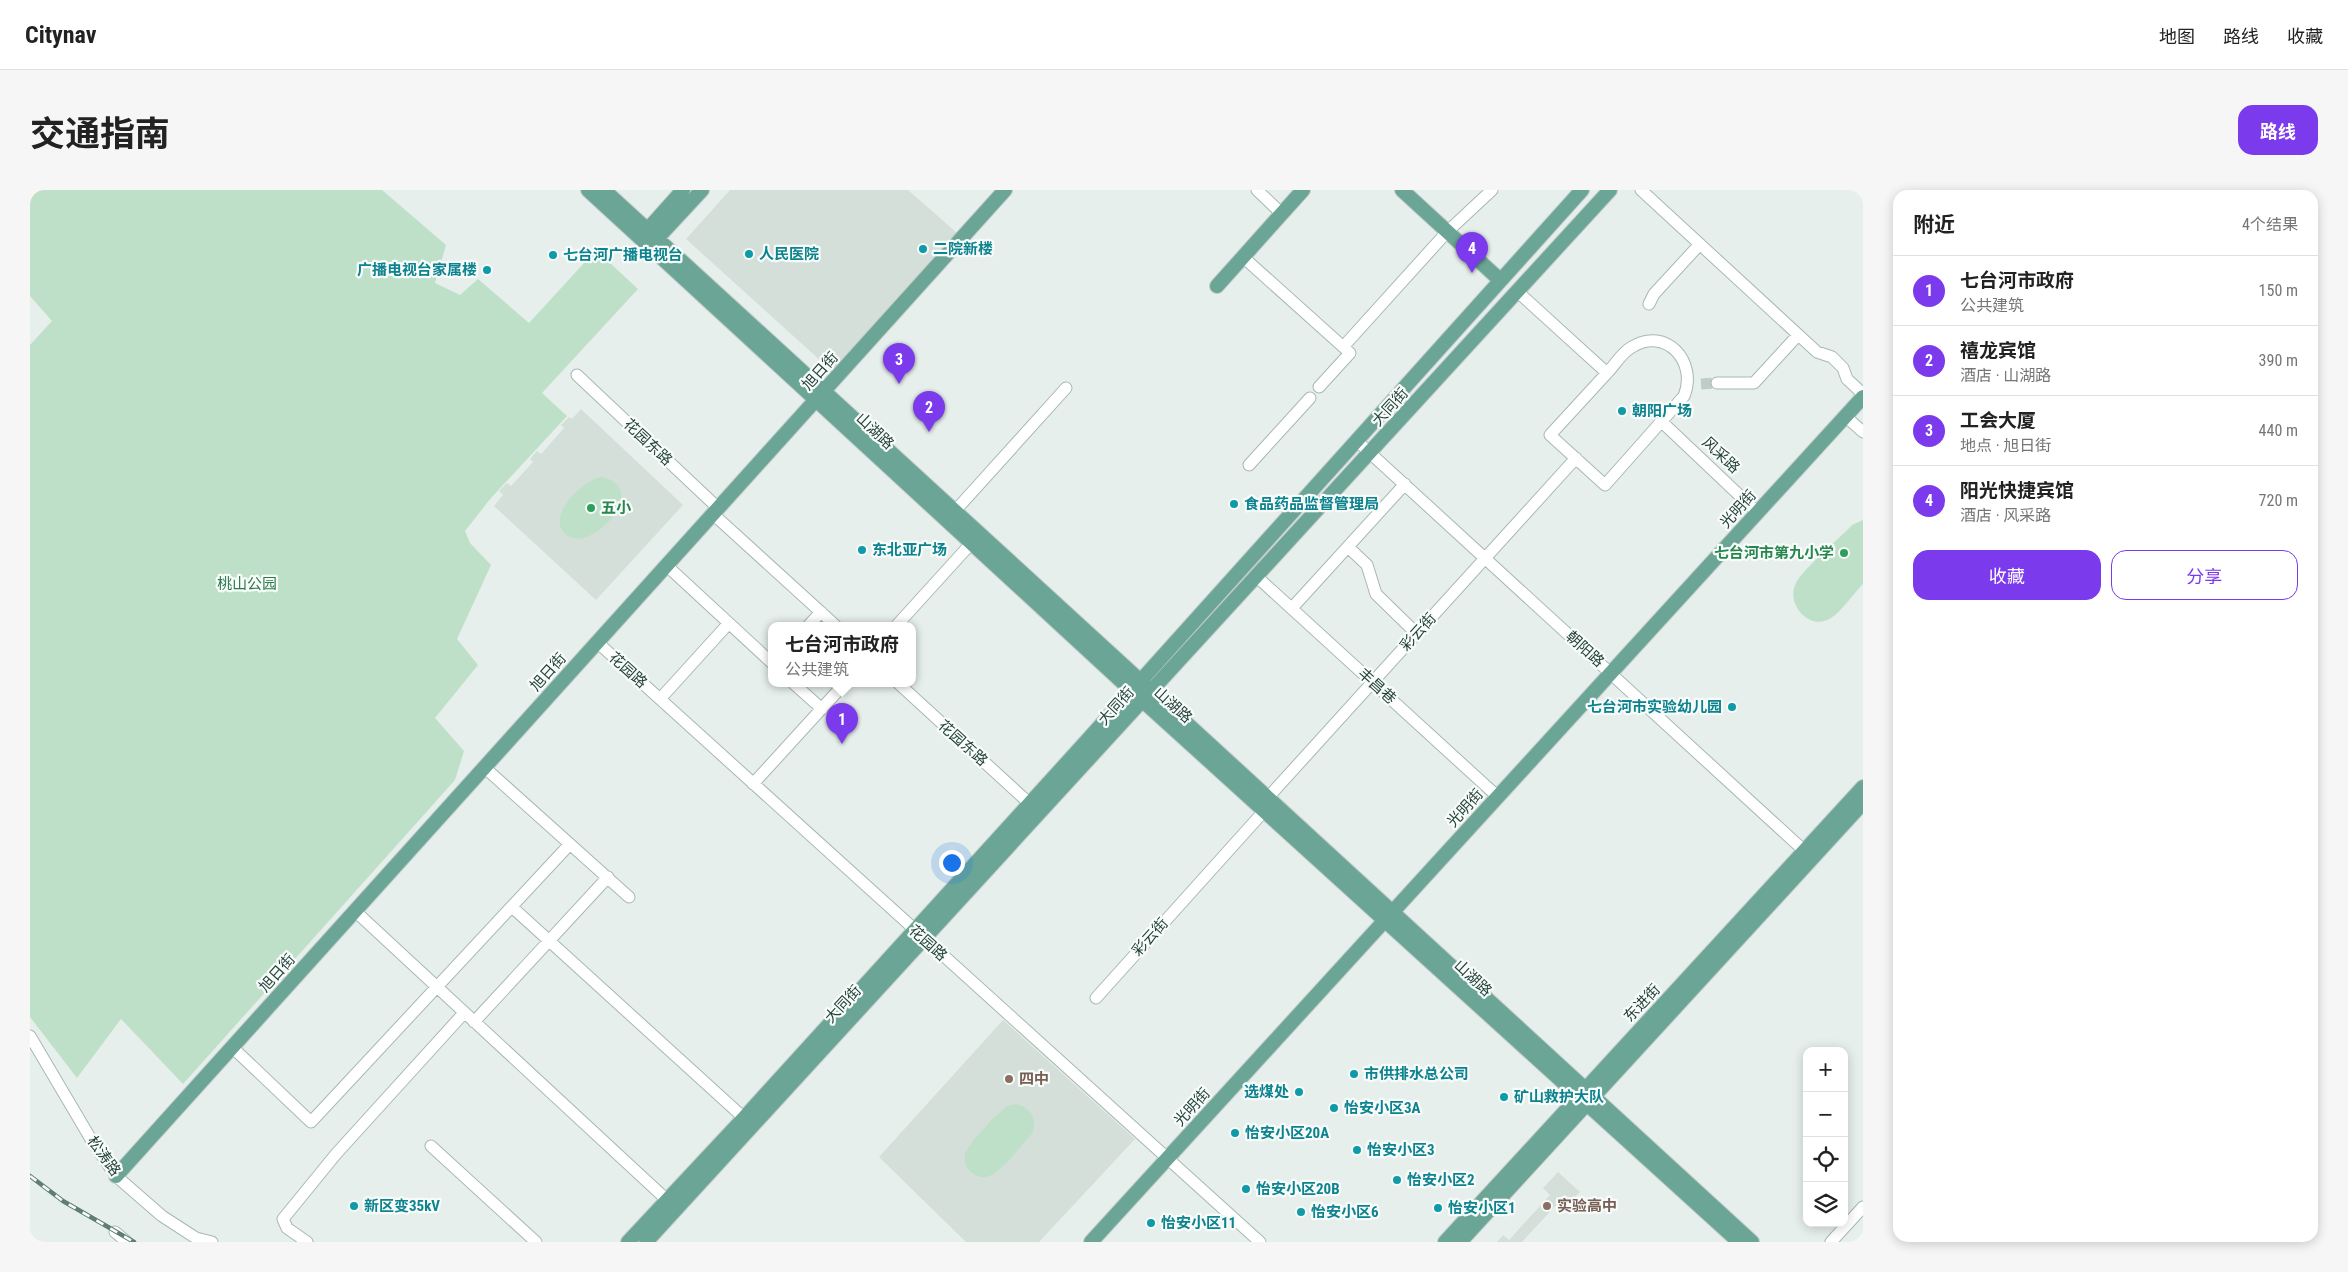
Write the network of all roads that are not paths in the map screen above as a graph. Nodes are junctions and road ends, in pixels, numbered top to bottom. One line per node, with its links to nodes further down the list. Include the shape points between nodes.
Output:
1 (588, 190): 15 (main road, 山湖路)
2 (604, 190): 15 (main road, 山湖路)
3 (683, 190): 15 (main road)
4 (702, 190): 15 (main road)
5 (1005, 190): 31 (main road, 旭日街)
6 (1257, 190): 13 (street)
7 (1303, 190): 13 (main road)
8 (1402, 190): 14 (main road)
9 (1492, 190): 14 (street)
10 (1582, 190): 18 (main road, 大同街)
11 (1610, 190): 20 (main road, 大同街)
12 (1641, 190): 16 (street)
13 (1282, 214): 17 (main road)
14 (1447, 232): 18 (main road); 23 (street)
15 (649, 238): 31 (main road, 山湖路)
16 (1700, 244): 21 (street, via 1654,294); 22 (street)
17 (1243, 257): 19 (main road); 23 (street)
18 (1500, 280): 37 (main road, 大同街)
19 (1217, 286)
20 (1518, 292): 24 (street); 38 (main road, 大同街)
21 (1649, 304)
22 (1798, 335): 26 (street, via 1754,383); 32 (street, via 1817,352 1832,357)
23 (1342, 347): 29 (street, via 1350,353)
24 (1607, 373): 27 (street, via 1631,347 1646,341 1661,341 1675,349 1683,360 1689,373); 39 (street, via 1550,435)
25 (577, 375): 42 (street, 花园东路)
26 (1717, 383)
27 (1689, 384): 28 (street); 35 (street, via 1684,396)
28 (1701, 384)
29 (1319, 387)
30 (1066, 388): 43 (street)
31 (821, 394): 42 (main road, 旭日街); 43 (main road, 山湖路); 45 (main road, 山湖路)
32 (1863, 396): 34 (main road, 光明街)
33 (1310, 398): 40 (street)
34 (1845, 416): 36 (street); 44 (main road, 光明街)
35 (1662, 422): 39 (street, via 1605,484); 44 (street, 风采路)
36 (1863, 432)
37 (1357, 441): 38 (street, 朝阳路); 61 (main road, 大同街)
38 (1370, 453): 41 (street, 朝阳路); 49 (main road, 大同街)
39 (1576, 458): 47 (street, 彩云街)
40 (1249, 465)
41 (1405, 484): 46 (street); 47 (street, 朝阳路)
42 (716, 511): 48 (main road, 旭日街); 51 (street, 花园东路)
43 (955, 511): 45 (main road, 山湖路)
44 (1757, 512): 59 (main road, 光明街)
45 (976, 538): 54 (street); 61 (main road, 山湖路)
46 (1348, 546): 50 (street); 56 (street, via 1367,564 1376,594)
47 (1485, 558): 56 (street, 彩云街); 59 (street, 朝阳路)
48 (666, 566): 55 (street); 57 (main road, 旭日街)
49 (1256, 576): 50 (street, 丰昌巷); 65 (main road, 大同街)
50 (1292, 608): 60 (street, 丰昌巷)
51 (821, 612): 52 (street); 53 (street, 花园东路)
52 (812, 622)
53 (832, 622)
54 (900, 622)
55 (729, 623): 58 (street); 66 (street)
56 (1417, 634): 60 (street, 彩云街)
57 (597, 642): 66 (street, 花园路); 68 (main road, 旭日街)
58 (768, 659)
59 (1610, 673): 71 (main road, 光明街); 76 (street, 朝阳路)
60 (1372, 682): 71 (street, 丰昌巷); 74 (street, 彩云街)
61 (1136, 685): 65 (main road, 山湖路); 72 (main road, 大同街)
62 (797, 687): 67 (street)
63 (841, 687): 67 (street)
64 (902, 687): 72 (street, 花园东路)
65 (1147, 696): 74 (main road, 山湖路); 83 (main road, 大同街)
66 (660, 699): 69 (street, 花园路)
67 (822, 709): 69 (street)
68 (484, 767): 75 (street); 80 (main road, 旭日街)
69 (753, 784): 82 (street, 花园路)
70 (1863, 787): 76 (main road, 东进街)
71 (1497, 796): 81 (main road, 光明街)
72 (1029, 803): 82 (main road, 大同街)
73 (1863, 803): 76 (main road, 东进街)
74 (1264, 805): 81 (main road, 山湖路); 86 (street, 彩云街)
75 (570, 844): 77 (street); 79 (street)
76 (1808, 854): 91 (main road, 东进街)
77 (608, 877): 78 (street); 84 (street)
78 (629, 897)
79 (512, 907): 84 (street); 85 (street)
80 (355, 911): 85 (street); 90 (main road, 旭日街)
81 (1389, 915): 91 (main road, 山湖路); 94 (main road, 光明街)
82 (914, 930): 83 (street, 花园路); 92 (main road, 大同街)
83 (924, 940): 94 (street, 花园路); 104 (main road, 大同街)
84 (549, 941): 88 (street); 92 (street)
85 (437, 987): 87 (street); 90 (street, via 311,1122)
86 (1096, 998)
87 (464, 1013): 88 (street); 101 (street, via 336,1154 283,1219 286,1228)
88 (474, 1022): 96 (street)
89 (30, 1036): 95 (street, 松涛路)
90 (232, 1048): 95 (main road, 旭日街)
91 (1586, 1096): 107 (main road, 东进街); 108 (main road, 东进街); 109 (main road, 山湖路); 110 (main road, 山湖路)
92 (744, 1118): 96 (main road, 大同街)
93 (432, 1146): 102 (street)
94 (1167, 1158): 105 (main road, 光明街); 106 (street, 花园路)
95 (116, 1176): 100 (street, 松涛路, via 162,1216 196,1238)
96 (667, 1200): 103 (main road, 大同街)
97 (1863, 1207): 111 (street)
98 (115, 1232): 99 (street)
99 (127, 1242)
100 (212, 1242)
101 (307, 1242)
102 (536, 1242)
103 (628, 1242)
104 (646, 1242)
105 (1091, 1242)
106 (1260, 1242)
107 (1445, 1242)
108 (1460, 1242)
109 (1739, 1242)
110 (1752, 1242)
111 (1831, 1242)

